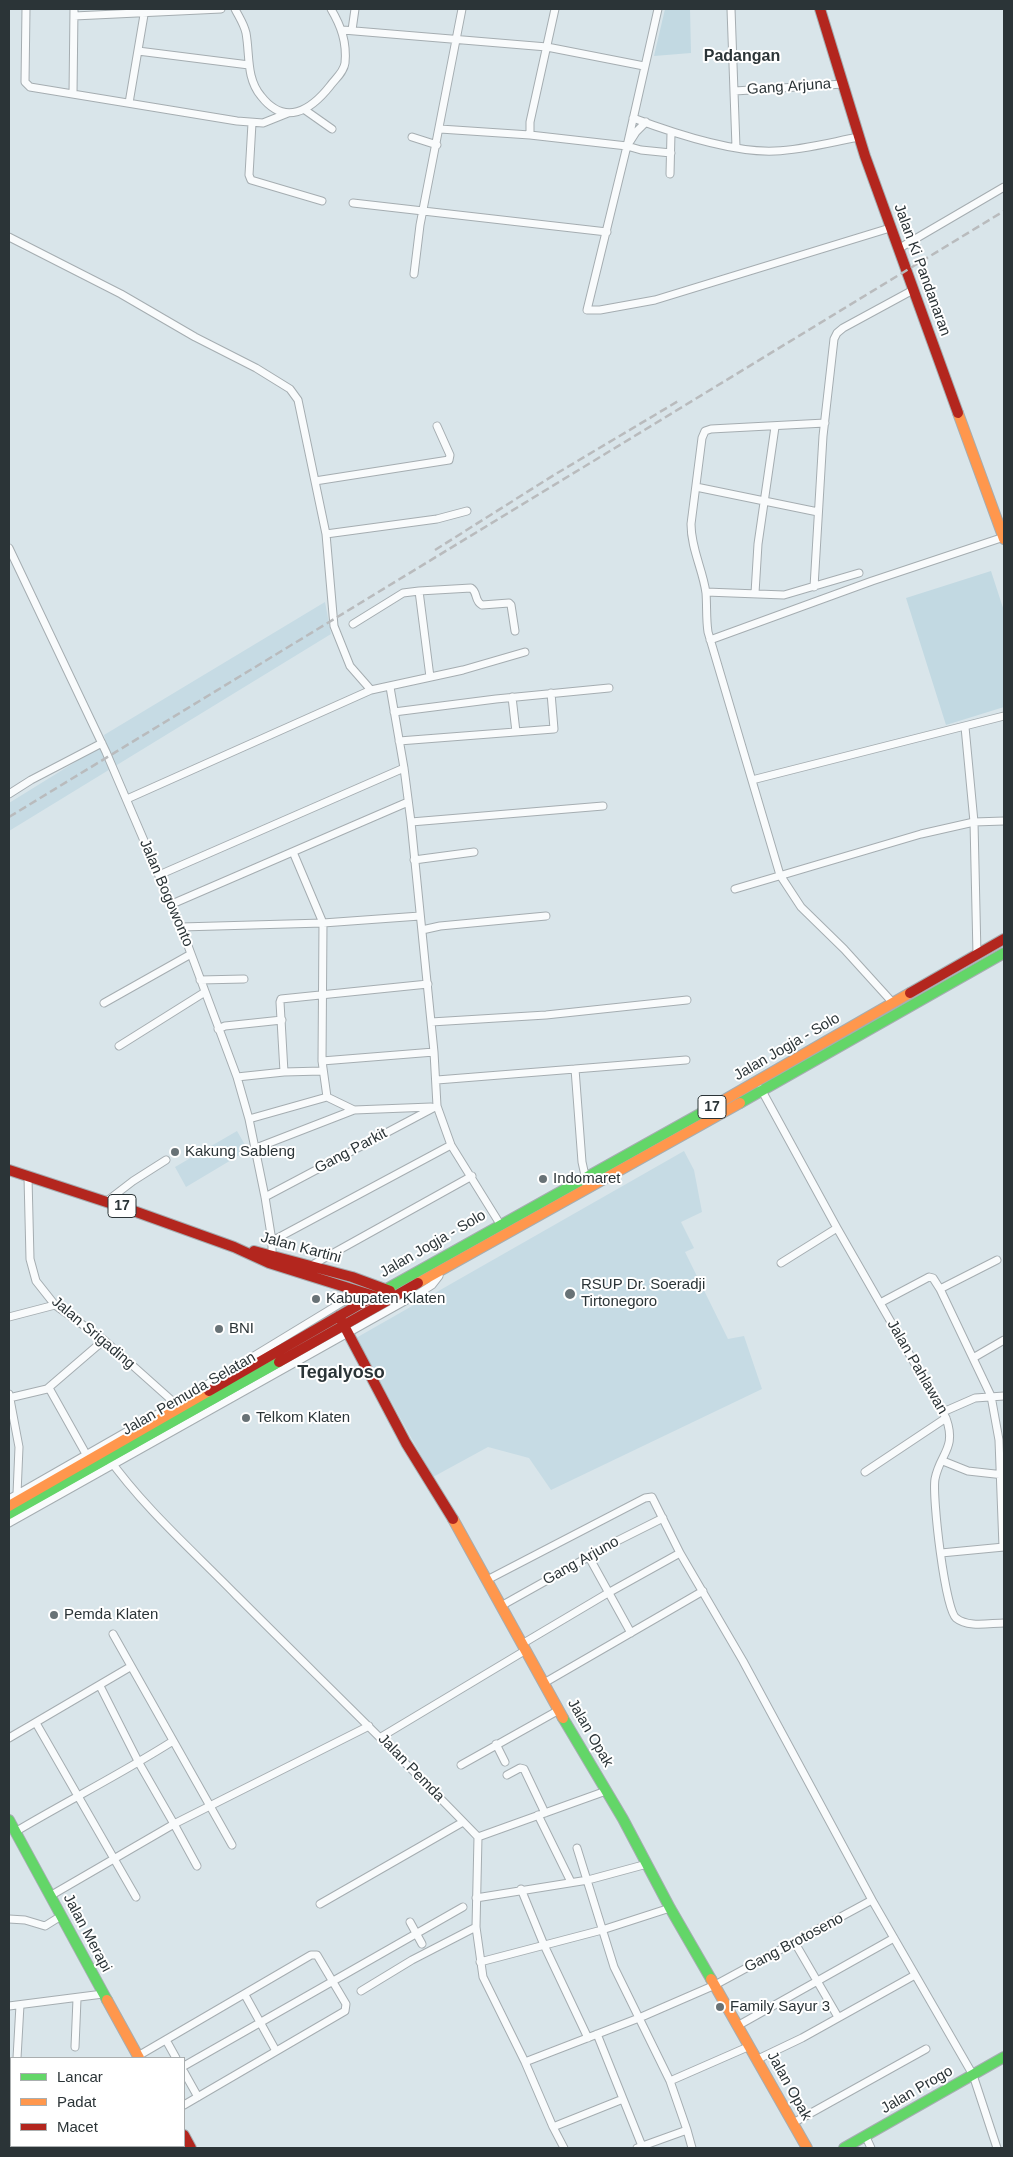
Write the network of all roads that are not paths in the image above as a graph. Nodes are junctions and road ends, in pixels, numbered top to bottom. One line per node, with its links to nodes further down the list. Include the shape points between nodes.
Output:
1 (26, 9): 22 (street, via 24,82 30,87)
2 (221, 9): 11 (street)
3 (235, 9): 18 (street, via 246,34)
4 (331, 9): 13 (street)
5 (355, 9): 14 (street)
6 (462, 9): 15 (street)
7 (555, 9): 16 (street)
8 (658, 9): 19 (street)
9 (731, 9): 21 (street)
10 (820, 9): 20 (main road, Jalan Ki Pandanaran)
11 (145, 11): 12 (street); 17 (street)
12 (74, 13): 22 (street)
13 (343, 30): 14 (street); 24 (street, via 345,64)
14 (352, 30): 15 (street)
15 (458, 39): 16 (street); 30 (street)
16 (547, 47): 19 (street); 32 (street)
17 (138, 51): 18 (street); 23 (street)
18 (249, 65): 25 (street, via 253,82 262,97 276,108)
19 (644, 66): 26 (street)
20 (843, 84): 21 (street, Gang Arjuna); 34 (main road, Jalan Ki Pandanaran)
21 (735, 91): 37 (street)
22 (73, 94): 23 (street)
23 (129, 103): 28 (street)
24 (306, 111): 25 (street); 29 (street)
25 (288, 112): 28 (street, via 268,121)
26 (633, 118): 27 (street); 36 (street)
27 (646, 122): 31 (street); 36 (street)
28 (252, 123): 41 (street, via 251,180)
29 (332, 129)
30 (440, 129): 32 (street); 35 (street)
31 (671, 133): 37 (street); 38 (street)
32 (530, 135): 36 (street)
33 (412, 137): 35 (street)
34 (859, 137): 37 (street, via 778,151); 44 (main road, Jalan Ki Pandanaran)
35 (437, 145): 43 (street)
36 (627, 146): 38 (street); 45 (street)
37 (736, 147)
38 (670, 153): 39 (street)
39 (670, 174)
40 (1004, 187): 47 (street)
41 (322, 201)
42 (353, 203): 43 (street)
43 (423, 212): 45 (street); 48 (street)
44 (890, 228): 45 (street, via 655,300 587,310); 47 (main road, Jalan Ki Pandanaran)
45 (607, 232)
46 (9, 237): 53 (street, via 121,294 290,389 298,400)
47 (898, 249): 49 (main road, Jalan Ki Pandanaran)
48 (414, 274)
49 (913, 290): 50 (street, via 837,333); 59 (main road, Jalan Ki Pandanaran)
50 (825, 423): 52 (street); 57 (street)
51 (437, 426): 53 (street, via 450,455 449,460)
52 (775, 427): 54 (street, via 705,431); 55 (street)
53 (316, 481): 58 (street)
54 (696, 486): 55 (street); 64 (street, via 691,536)
55 (765, 501): 57 (street); 65 (street)
56 (467, 512): 58 (street)
57 (818, 512): 62 (street)
58 (326, 534): 73 (street, via 334,626 350,666)
59 (1004, 538): 68 (street, via 872,581)
60 (9, 548): 81 (street, Jalan Bogowonto)
61 (859, 573): 62 (street)
62 (814, 588): 65 (street, via 784,595)
63 (419, 591): 66 (street, via 403,593); 67 (street, via 471,588 482,605 509,603); 70 (street)
64 (706, 592): 65 (street); 68 (street)
65 (754, 593)
66 (353, 624)
67 (515, 631)
68 (710, 640): 83 (street)
69 (525, 652): 70 (street)
70 (430, 677): 71 (street)
71 (390, 687): 73 (street); 76 (street)
72 (609, 688): 74 (street)
73 (371, 690): 85 (street)
74 (551, 693): 75 (street); 79 (street, via 554,729)
75 (512, 697): 76 (street); 79 (street)
76 (394, 712): 80 (street)
77 (1004, 716): 78 (street)
78 (965, 727): 83 (street); 90 (street)
79 (516, 732): 80 (street)
80 (400, 741): 82 (street)
81 (102, 743): 84 (street); 85 (street, Jalan Bogowonto)
82 (404, 768): 86 (street); 95 (street)
83 (752, 780): 94 (street)
84 (9, 794)
85 (126, 799): 95 (street, Jalan Bogowonto)
86 (408, 802): 89 (street); 91 (street)
87 (603, 806): 89 (street)
88 (1004, 821): 90 (street)
89 (411, 822): 93 (street)
90 (974, 822): 94 (street); 106 (street)
91 (293, 852): 97 (street); 100 (street)
92 (474, 852): 93 (street)
93 (414, 860): 98 (street)
94 (780, 875): 96 (street); 114 (street, via 801,906)
95 (159, 876): 97 (street, Jalan Bogowonto)
96 (735, 889)
97 (172, 904): 101 (street, Jalan Bogowonto)
98 (420, 916): 100 (street); 102 (street)
99 (546, 916): 102 (street)
100 (323, 923): 101 (street); 111 (street)
101 (181, 927): 105 (street, Jalan Bogowonto)
102 (422, 930): 109 (street)
103 (1004, 939): 106 (main road, Jalan Jogja - Solo / 17)
104 (1004, 953): 128 (main road, Jalan Jogja - Solo / 17)
105 (191, 954): 108 (street, Jalan Bogowonto); 113 (street)
106 (977, 955): 114 (main road, Jalan Jogja - Solo / 17)
107 (244, 978): 108 (street)
108 (200, 980): 110 (street, Jalan Bogowonto)
109 (428, 984): 111 (street); 116 (street)
110 (205, 992): 117 (street, Jalan Bogowonto); 118 (street)
111 (322, 995): 115 (street, via 281,999); 120 (street)
112 (687, 1000): 116 (street, via 546,1016)
113 (104, 1003)
114 (893, 1003): 127 (main road, Jalan Jogja - Solo / 17)
115 (282, 1020): 117 (street); 123 (street)
116 (431, 1022): 119 (street)
117 (218, 1029): 125 (street, Jalan Bogowonto)
118 (119, 1046)
119 (434, 1052): 120 (street); 126 (street)
120 (322, 1060): 124 (street)
121 (686, 1060): 122 (street)
122 (575, 1069): 126 (street); 139 (street)
123 (284, 1072): 124 (street); 125 (street)
124 (322, 1072): 129 (street)
125 (237, 1077): 132 (street, Jalan Bogowonto)
126 (437, 1080): 130 (street)
127 (758, 1081): 128 (street, Jalan Pahlawan); 139 (main road, Jalan Jogja - Solo / 17)
128 (762, 1092): 139 (main road, Jalan Jogja - Solo / 17); 143 (street, Jalan Pahlawan)
129 (327, 1097): 131 (street); 132 (street)
130 (436, 1107): 131 (street); 133 (street); 140 (street, Gang Parkit)
131 (354, 1110): 134 (street)
132 (250, 1119): 134 (street, Jalan Bogowonto)
133 (451, 1145): 137 (street); 144 (street)
134 (256, 1148): 140 (street, Jalan Bogowonto)
135 (166, 1160): 141 (street)
136 (9, 1170): 138 (main road, Jalan Kartini / 17)
137 (472, 1176): 142 (street); 149 (street)
138 (28, 1177): 141 (main road, Jalan Kartini / 17); 158 (street, Jalan Srigading, via 32,1271)
139 (587, 1182): 142 (main road, Jalan Jogja - Solo / 17); 150 (main road, Jalan Jogja - Solo / 17)
140 (265, 1197): 144 (street, Jalan Bogowonto)
141 (107, 1201): 145 (main road, Jalan Kartini / 17)
142 (500, 1224): 151 (main road, Jalan Jogja - Solo / 17)
143 (837, 1228): 148 (street); 157 (street, Jalan Pahlawan)
144 (272, 1241): 146 (street, Jalan Bogowonto)
145 (234, 1247): 146 (main road, Jalan Kartini / 17); 153 (main road, Jalan Kartini / 17, via 269,1263)
146 (272, 1255): 149 (main road, Jalan Kartini / 17)
147 (997, 1260): 152 (street)
148 (781, 1263)
149 (312, 1265): 151 (main road, Jalan Kartini / 17)
150 (442, 1271): 155 (main road, Jalan Jogja - Solo / 17); 160 (street, via 432,1285)
151 (386, 1289): 154 (main road, Jalan Jogja - Solo / 17); 155 (main road, 17)
152 (940, 1289): 157 (street, via 934,1278 929,1277); 164 (street)
153 (360, 1292): 154 (main road, 17); 165 (street)
154 (374, 1296): 156 (main road, 17); 160 (main road, Jalan Pemuda Selatan)
155 (396, 1296): 156 (main road, Jalan Jogja - Solo / 17)
156 (385, 1302): 160 (main road, Jalan Pemuda Selatan)
157 (880, 1303): 171 (street, Jalan Pahlawan)
158 (55, 1305): 159 (street); 161 (street, Jalan Srigading)
159 (9, 1317)
160 (344, 1324): 163 (main road, Jalan Pemuda Selatan); 163 (street); 188 (main road, Jalan Opak, via 388,1411)
161 (104, 1340): 166 (street); 170 (street, Jalan Srigading)
162 (1004, 1340): 164 (street)
163 (283, 1358): 165 (main road, Jalan Pemuda Selatan); 165 (street)
164 (974, 1358): 167 (street)
165 (248, 1374): 170 (main road, Jalan Pemuda Selatan); 173 (street)
166 (49, 1388): 169 (street); 172 (street)
167 (991, 1396): 168 (street); 171 (street, via 974,1398); 177 (street)
168 (1004, 1396)
169 (9, 1397): 178 (street, via 19,1446)
170 (180, 1409): 172 (street); 173 (main road, Jalan Pemuda Selatan)
171 (945, 1415): 174 (street, Jalan Pahlawan, via 951,1437); 176 (street)
172 (86, 1454): 178 (street)
173 (108, 1458): 175 (main road, Jalan Pemuda Selatan); 175 (street); 201 (street, Jalan Pemda, via 172,1534)
174 (943, 1461): 177 (street, via 968,1471); 186 (street, Jalan Pahlawan, via 934,1490)
175 (85, 1471): 180 (main road, Jalan Pemuda Selatan); 181 (main road, Jalan Pemuda Selatan); 183 (street)
176 (865, 1472)
177 (1002, 1475): 184 (street)
178 (17, 1494): 179 (street)
179 (9, 1499)
180 (9, 1506)
181 (9, 1514)
182 (663, 1518): 185 (street); 187 (street, Gang Arjuno); 188 (street, via 649,1496)
183 (9, 1523)
184 (1004, 1547): 186 (street)
185 (680, 1553): 189 (street); 190 (street)
186 (941, 1553): 192 (street, Jalan Pahlawan, via 948,1602 954,1616 967,1623)
187 (589, 1557): 190 (street); 191 (street, Gang Arjuno)
188 (487, 1580): 191 (main road, Jalan Opak)
189 (702, 1591): 193 (street); 230 (street)
190 (608, 1592): 193 (street); 195 (street)
191 (501, 1606): 195 (main road, Jalan Opak)
192 (1004, 1623)
193 (631, 1633): 197 (street)
194 (113, 1634): 196 (street)
195 (524, 1647): 197 (main road, Jalan Opak); 202 (street)
196 (130, 1667): 198 (street); 204 (street)
197 (544, 1683): 199 (main road, Jalan Opak)
198 (100, 1686): 200 (street); 206 (street)
199 (559, 1710): 205 (street); 210 (main road, Jalan Opak)
200 (36, 1723): 203 (street); 211 (street)
201 (368, 1726): 202 (street, Jalan Pemda); 212 (street)
202 (381, 1737): 215 (street, Jalan Pemda)
203 (9, 1738)
204 (173, 1742): 206 (street); 212 (street)
205 (496, 1744): 207 (street); 208 (street)
206 (139, 1762): 211 (street); 216 (street)
207 (505, 1762)
208 (461, 1765)
209 (507, 1775): 213 (street, via 524,1769)
210 (606, 1791): 213 (street); 222 (main road, Jalan Opak)
211 (77, 1795): 217 (street); 221 (street)
212 (208, 1805): 216 (street); 219 (street)
213 (541, 1814): 218 (street); 225 (street)
214 (9, 1820): 217 (main road, Jalan Merapi)
215 (464, 1822): 218 (street, Jalan Pemda); 231 (street)
216 (174, 1824): 221 (street); 223 (street)
217 (15, 1832): 227 (main road, Jalan Merapi)
218 (478, 1837): 229 (street)
219 (232, 1845)
220 (577, 1848): 224 (street)
221 (113, 1858): 227 (street); 228 (street)
222 (647, 1864): 224 (street); 233 (main road, Jalan Opak)
223 (197, 1866)
224 (588, 1880): 225 (street); 238 (street)
225 (572, 1882): 226 (street)
226 (521, 1890): 229 (street); 243 (street)
227 (50, 1896): 234 (main road, Jalan Merapi)
228 (136, 1897)
229 (476, 1898): 237 (street)
230 (872, 1900): 240 (street); 241 (street, Gang Brotoseno)
231 (320, 1904)
232 (463, 1907): 239 (street)
233 (670, 1908): 238 (street); 248 (main road, Jalan Opak)
234 (61, 1916): 235 (street, via 45,1926); 250 (main road, Jalan Merapi)
235 (9, 1919)
236 (410, 1922): 239 (street)
237 (476, 1926): 244 (street); 249 (street)
238 (602, 1930): 243 (street); 256 (street, via 614,1967)
239 (416, 1934): 242 (street); 246 (street)
240 (894, 1938): 245 (street); 247 (street)
241 (795, 1943): 247 (street); 248 (street, Gang Brotoseno)
242 (422, 1944)
243 (544, 1945): 244 (street); 260 (street)
244 (480, 1962): 271 (street, via 488,1990)
245 (915, 1975): 255 (street); 274 (street)
246 (333, 1982): 251 (street, via 318,1956 314,1955); 257 (street); 265 (street, via 346,2004 345,2010)
247 (816, 1982): 255 (street); 258 (street)
248 (715, 1985): 256 (street, Gang Brotoseno); 258 (main road, Jalan Opak)
249 (362, 1991)
250 (103, 1994): 252 (street); 267 (main road, Jalan Merapi)
251 (245, 1995): 257 (street); 261 (street)
252 (77, 1998): 253 (street); 263 (street)
253 (20, 2005): 254 (street); 266 (street)
254 (9, 2006)
255 (838, 2017): 270 (street)
256 (639, 2018): 259 (street, Gang Brotoseno); 275 (street)
257 (260, 2022): 265 (street); 272 (street)
258 (738, 2025): 262 (main road, Jalan Opak)
259 (597, 2034): 260 (street, Gang Brotoseno); 277 (street)
260 (588, 2038): 271 (street, Gang Brotoseno)
261 (166, 2040): 267 (street); 268 (street)
262 (750, 2046): 270 (main road, Jalan Opak); 275 (street)
263 (75, 2047)
264 (926, 2049): 279 (street)
265 (276, 2052): 276 (street)
266 (18, 2057)
267 (139, 2057)
268 (175, 2057)
269 (1004, 2057): 274 (main road, Jalan Progo)
270 (758, 2059): 279 (main road, Jalan Opak)
271 (525, 2062): 280 (street)
272 (185, 2065)
273 (185, 2074): 276 (street)
274 (973, 2075): 282 (main road, Jalan Progo); 289 (street)
275 (670, 2081): 281 (street)
276 (198, 2096): 278 (street)
277 (623, 2099): 280 (street); 283 (street)
278 (185, 2104)
279 (793, 2123): 286 (main road, Jalan Opak)
280 (553, 2126): 284 (street)
281 (687, 2130): 283 (street); 285 (street)
282 (866, 2137): 287 (main road, Jalan Progo); 288 (street)
283 (640, 2147)
284 (564, 2148)
285 (692, 2148)
286 (807, 2148)
287 (844, 2148)
288 (871, 2148)
289 (997, 2148)

